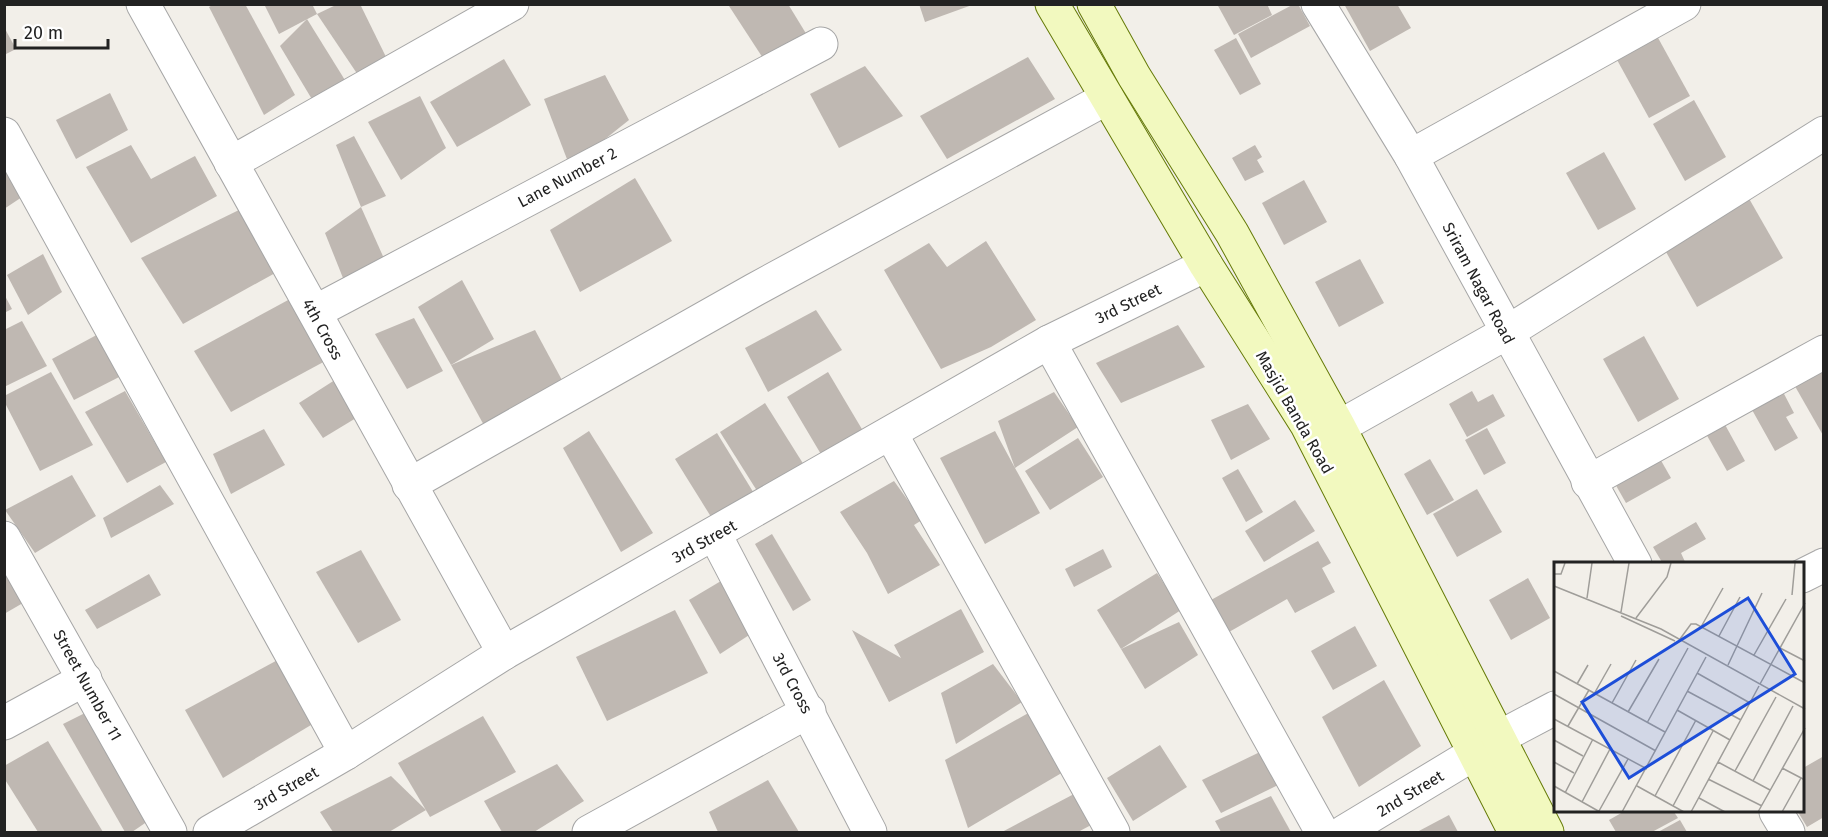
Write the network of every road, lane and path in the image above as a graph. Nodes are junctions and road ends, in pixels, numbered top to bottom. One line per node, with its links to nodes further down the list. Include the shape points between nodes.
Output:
1 (143, 4): 12 (street, 4th Cross)
2 (512, 4): 12 (street)
3 (1052, 4): 8 (main road, Masjid Banda Road)
4 (1094, 4): 18 (main road, Masjid Banda Road, via 1232,233)
5 (1318, 4): 11 (street, Sriram Nagar Road)
6 (1684, 4): 11 (street)
7 (821, 44): 14 (street, Lane Number 2)
8 (1107, 98): 13 (main road, Masjid Banda Road); 21 (street, via 754,290)
9 (1824, 132): 15 (street)
10 (4, 134): 33 (street)
11 (1410, 156): 15 (street, Sriram Nagar Road)
12 (231, 163): 14 (street, 4th Cross)
13 (1206, 264): 16 (street, 3rd Street); 32 (main road, Masjid Banda Road, via 1307,425)
14 (315, 312): 21 (street, 4th Cross)
15 (1506, 333): 18 (street); 20 (street, Sriram Nagar Road)
16 (1049, 342): 19 (street, 3rd Street); 40 (street)
17 (1824, 352): 20 (street)
18 (1339, 428): 32 (main road, Masjid Banda Road)
19 (891, 434): 22 (street, 3rd Street); 39 (street)
20 (1588, 482): 24 (street, Sriram Nagar Road)
21 (409, 485): 27 (street, 4th Cross)
22 (715, 535): 27 (street, 3rd Street); 30 (street, 3rd Cross)
23 (4, 538): 28 (street, Street Number 11)
24 (1634, 562)
25 (1824, 565): 26 (street)
26 (1804, 575)
27 (504, 653): 33 (street, 3rd Street)
28 (85, 679): 31 (street); 35 (street, Street Number 11)
29 (1554, 709): 32 (street, 2nd Street)
30 (808, 711): 37 (street); 38 (street, 3rd Cross)
31 (4, 723)
32 (1486, 745): 41 (street, 2nd Street); 42 (main road, Masjid Banda Road); 43 (main road, Masjid Banda Road)
33 (346, 753): 36 (street, 3rd Street)
34 (1777, 813): 44 (street)
35 (170, 832)
36 (210, 832)
37 (589, 832)
38 (870, 832)
39 (1113, 832)
40 (1322, 832)
41 (1344, 832)
42 (1515, 832)
43 (1547, 832)
44 (1788, 832)

